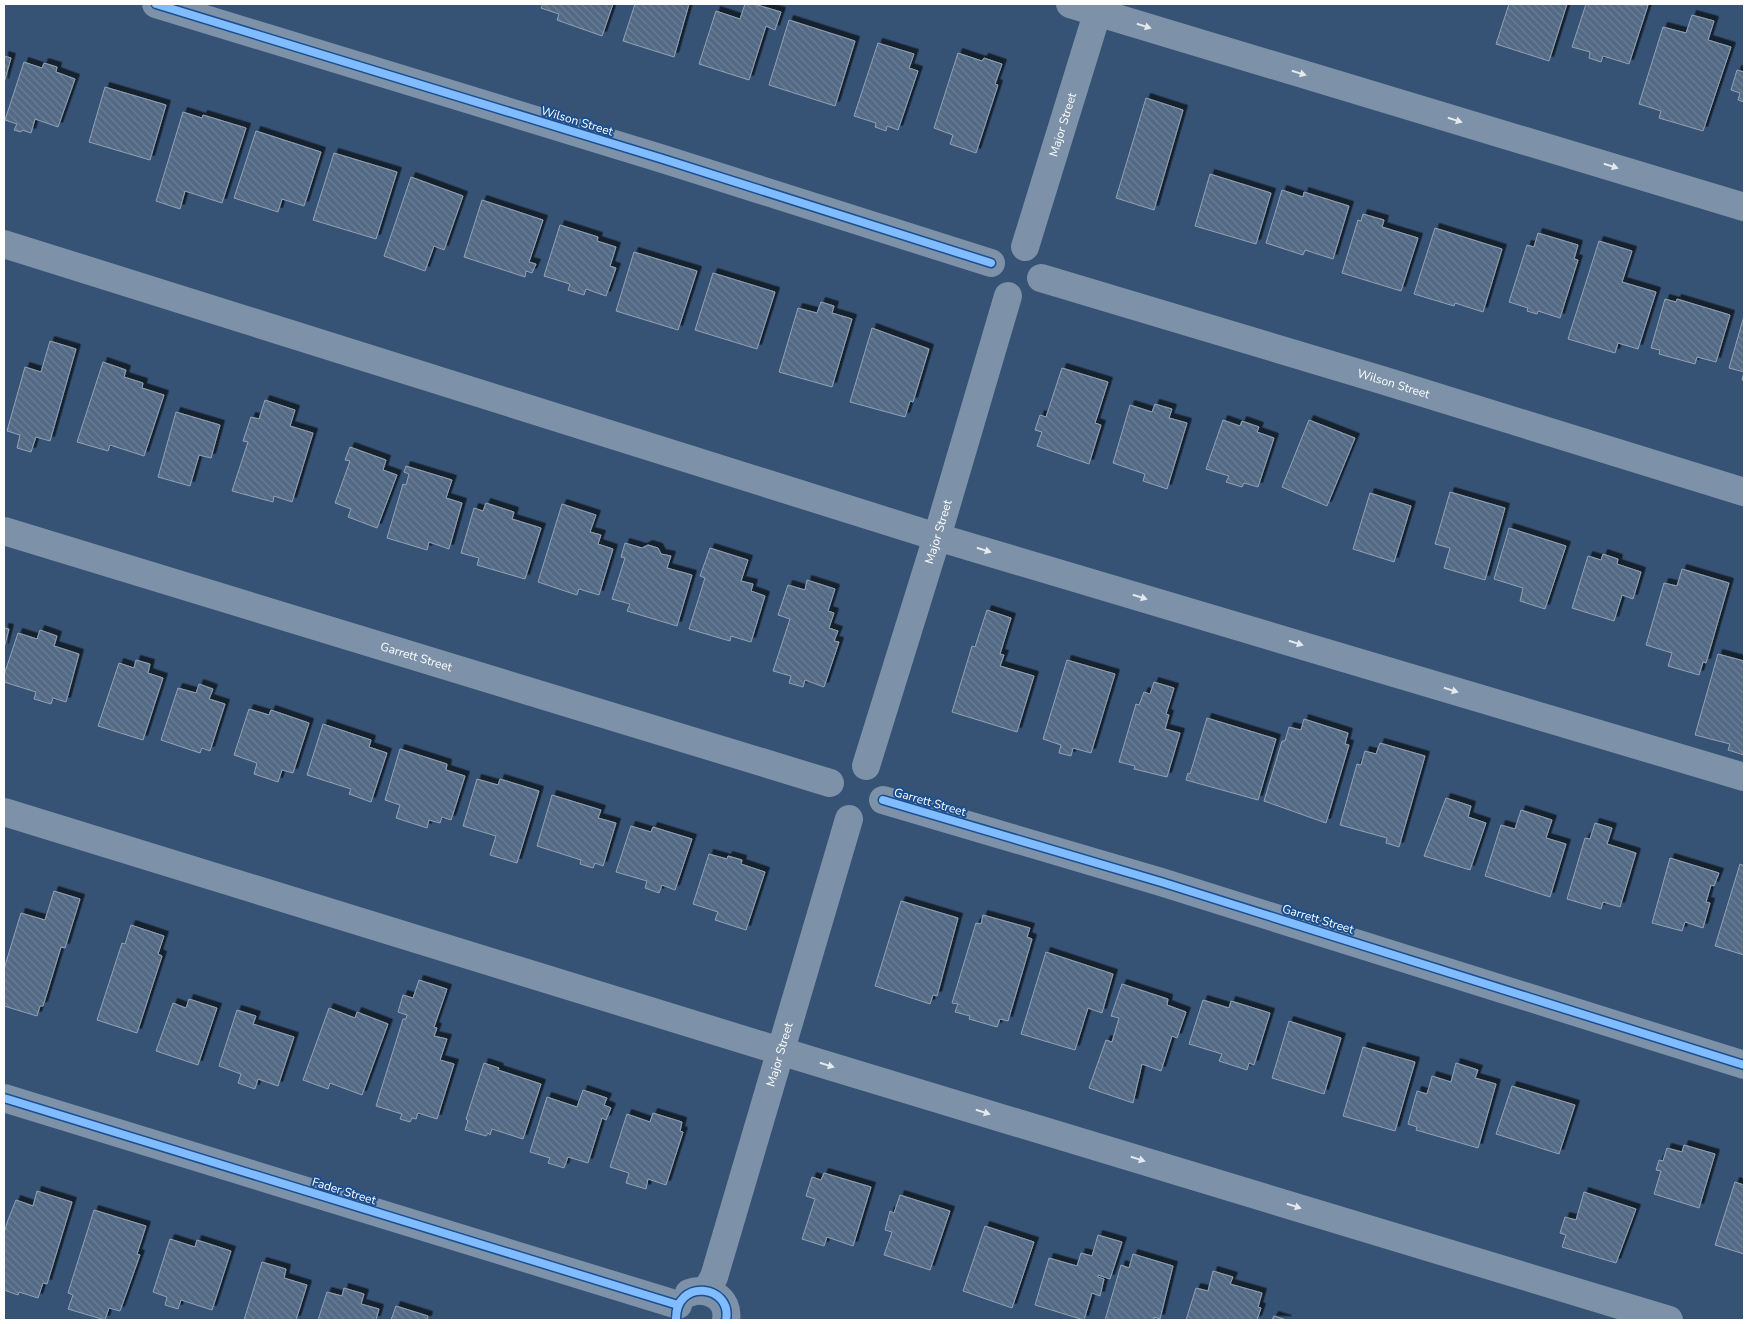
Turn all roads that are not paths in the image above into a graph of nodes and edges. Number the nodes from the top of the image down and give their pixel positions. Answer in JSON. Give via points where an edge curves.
{"nodes":[{"id":1,"x":156,"y":4,"type":"edge"},
{"id":2,"x":1070,"y":4,"type":"edge"},
{"id":3,"x":1098,"y":8,"type":"edge"},
{"id":4,"x":1744,"y":207,"type":"edge"},
{"id":5,"x":4,"y":244,"type":"edge"},
{"id":6,"x":1025,"y":247,"type":"junction"},
{"id":7,"x":991,"y":263,"type":"junction"},
{"id":8,"x":1041,"y":278,"type":"junction"},
{"id":9,"x":1008,"y":296,"type":"junction"},
{"id":10,"x":1744,"y":492,"type":"edge"},
{"id":11,"x":4,"y":531,"type":"edge"},
{"id":12,"x":937,"y":537,"type":"junction"},
{"id":13,"x":866,"y":766,"type":"junction"},
{"id":14,"x":1744,"y":777,"type":"edge"},
{"id":15,"x":830,"y":783,"type":"junction"},
{"id":16,"x":883,"y":800,"type":"junction"},
{"id":17,"x":4,"y":812,"type":"edge"},
{"id":18,"x":849,"y":819,"type":"junction"},
{"id":19,"x":780,"y":1051,"type":"junction"},
{"id":20,"x":1744,"y":1065,"type":"edge"},
{"id":21,"x":4,"y":1098,"type":"edge"},
{"id":22,"x":706,"y":1291,"type":"junction"},
{"id":23,"x":677,"y":1313,"type":"edge"},
{"id":24,"x":726,"y":1320,"type":"edge"},
{"id":25,"x":1669,"y":1320,"type":"edge"}],
"edges":[{"from":1,"to":7,"type":"street","name":"Wilson Street"},
{"from":2,"to":3,"type":"street"},
{"from":3,"to":4,"type":"street","one_way":true},
{"from":3,"to":6,"type":"street","name":"Major Street"},
{"from":5,"to":12,"type":"street"},
{"from":6,"to":7,"type":"street","via":[[1010,245],[1002,249]]},
{"from":6,"to":8,"type":"street","via":[[1040,260]]},
{"from":7,"to":9,"type":"street","via":[[991,280]]},
{"from":8,"to":9,"type":"street","via":[[1038,286],[1024,296]]},
{"from":8,"to":10,"type":"street","name":"Wilson Street","via":[[1385,380]]},
{"from":9,"to":12,"type":"street","name":"Major Street"},
{"from":11,"to":15,"type":"street","name":"Garrett Street"},
{"from":12,"to":13,"type":"street","name":"Major Street"},
{"from":12,"to":14,"type":"street","one_way":true},
{"from":13,"to":15,"type":"street","via":[[857,764],[840,769]]},
{"from":13,"to":16,"type":"street","via":[[879,776]]},
{"from":15,"to":18,"type":"street","via":[[830,801],[841,815]]},
{"from":16,"to":18,"type":"street","via":[[866,818]]},
{"from":16,"to":20,"type":"street","name":"Garrett Street","via":[[1171,885]]},
{"from":17,"to":19,"type":"street"},
{"from":18,"to":19,"type":"street","name":"Major Street"},
{"from":19,"to":22,"type":"street","name":"Major Street","via":[[714,1277]]},
{"from":19,"to":25,"type":"street","one_way":true},
{"from":21,"to":23,"type":"street","name":"Fader Street"},
{"from":22,"to":23,"type":"street","via":[[690,1293]]},
{"from":22,"to":24,"type":"street","via":[[721,1300]]}]}
